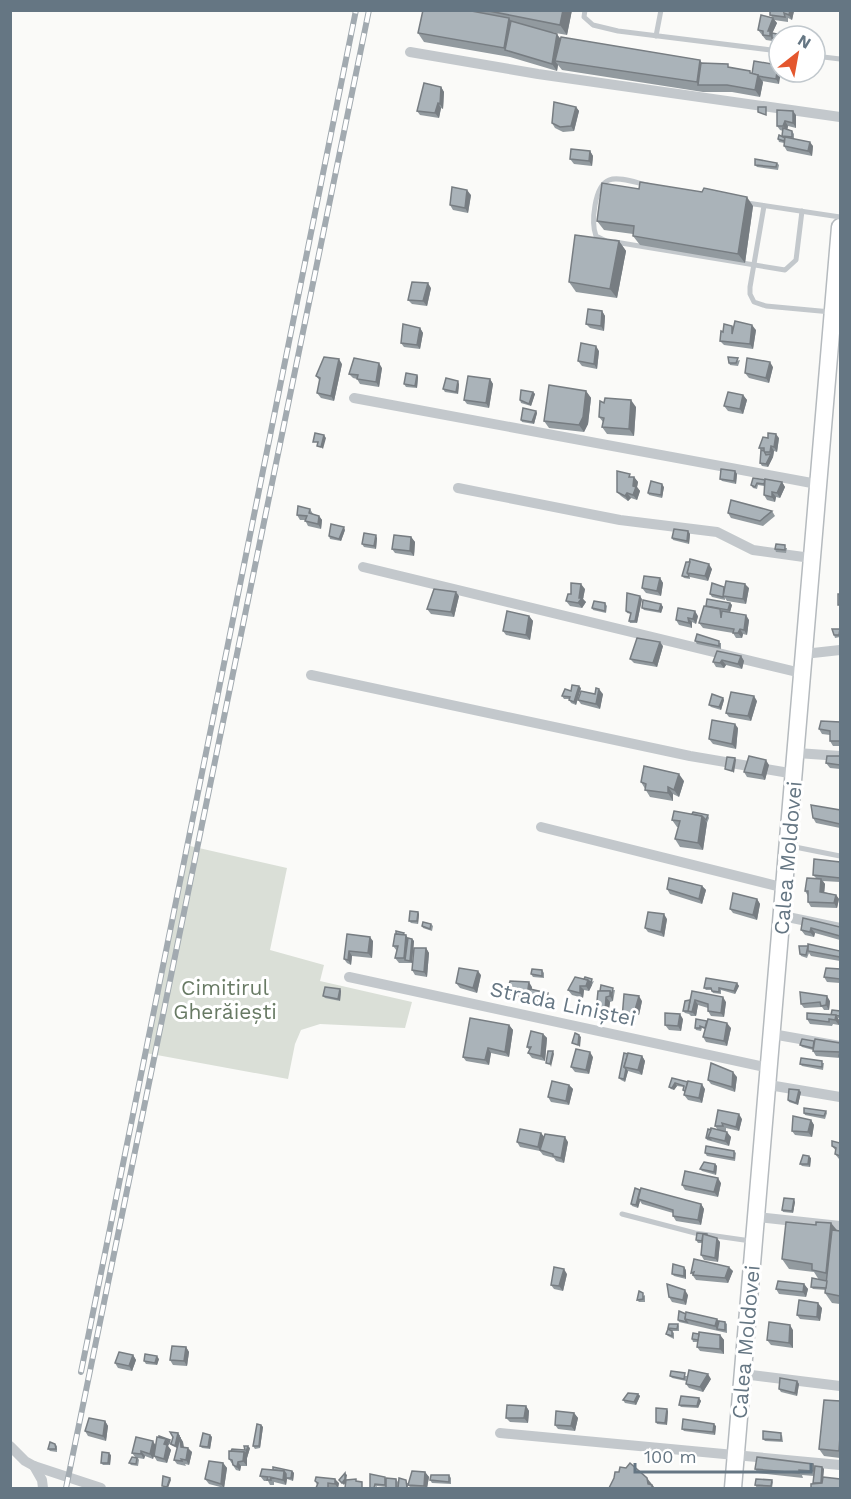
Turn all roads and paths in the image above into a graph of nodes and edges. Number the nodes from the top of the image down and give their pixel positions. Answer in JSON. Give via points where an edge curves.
{"nodes":[{"id":1,"x":585,"y":10,"type":"edge"},
{"id":2,"x":661,"y":10,"type":"edge"},
{"id":3,"x":656,"y":36,"type":"junction"},
{"id":4,"x":767,"y":50,"type":"edge"},
{"id":5,"x":410,"y":52,"type":"dead end"},
{"id":6,"x":840,"y":117,"type":"edge"},
{"id":7,"x":659,"y":187,"type":"edge"},
{"id":8,"x":740,"y":202,"type":"edge"},
{"id":9,"x":764,"y":206,"type":"junction"},
{"id":10,"x":802,"y":212,"type":"junction"},
{"id":11,"x":840,"y":217,"type":"edge"},
{"id":12,"x":840,"y":227,"type":"edge"},
{"id":13,"x":754,"y":267,"type":"junction"},
{"id":14,"x":833,"y":313,"type":"junction"},
{"id":15,"x":354,"y":398,"type":"dead end"},
{"id":16,"x":817,"y":484,"type":"junction"},
{"id":17,"x":458,"y":488,"type":"dead end"},
{"id":18,"x":811,"y":558,"type":"junction"},
{"id":19,"x":363,"y":567,"type":"dead end"},
{"id":20,"x":840,"y":650,"type":"edge"},
{"id":21,"x":804,"y":654,"type":"junction"},
{"id":22,"x":801,"y":673,"type":"junction"},
{"id":23,"x":311,"y":675,"type":"dead end"},
{"id":24,"x":796,"y":753,"type":"junction"},
{"id":25,"x":840,"y":756,"type":"edge"},
{"id":26,"x":795,"y":774,"type":"junction"},
{"id":27,"x":541,"y":827,"type":"dead end"},
{"id":28,"x":789,"y":846,"type":"junction"},
{"id":29,"x":840,"y":856,"type":"edge"},
{"id":30,"x":785,"y":888,"type":"junction"},
{"id":31,"x":783,"y":916,"type":"junction"},
{"id":32,"x":840,"y":928,"type":"edge"},
{"id":33,"x":349,"y":977,"type":"dead end"},
{"id":34,"x":772,"y":1034,"type":"junction"},
{"id":35,"x":840,"y":1046,"type":"edge"},
{"id":36,"x":769,"y":1077,"type":"junction"},
{"id":37,"x":840,"y":1097,"type":"edge"},
{"id":38,"x":622,"y":1214,"type":"dead end"},
{"id":39,"x":758,"y":1217,"type":"junction"},
{"id":40,"x":840,"y":1226,"type":"edge"},
{"id":41,"x":756,"y":1241,"type":"junction"},
{"id":42,"x":743,"y":1374,"type":"junction"},
{"id":43,"x":840,"y":1386,"type":"edge"},
{"id":44,"x":500,"y":1433,"type":"dead end"},
{"id":45,"x":10,"y":1446,"type":"edge"},
{"id":46,"x":736,"y":1455,"type":"junction"},
{"id":47,"x":840,"y":1465,"type":"edge"},
{"id":48,"x":34,"y":1466,"type":"junction"},
{"id":49,"x":78,"y":1484,"type":"edge"},
{"id":50,"x":44,"y":1488,"type":"edge"},
{"id":51,"x":100,"y":1488,"type":"edge"},
{"id":52,"x":733,"y":1488,"type":"edge"}],
"edges":[{"from":1,"to":3,"type":"lane","via":[[584,17],[593,25]]},
{"from":2,"to":3,"type":"lane"},
{"from":3,"to":4,"type":"lane"},
{"from":5,"to":6,"type":"street"},
{"from":7,"to":13,"type":"lane","via":[[608,180],[599,191],[593,228],[596,236]]},
{"from":8,"to":9,"type":"lane"},
{"from":9,"to":10,"type":"lane"},
{"from":9,"to":13,"type":"lane"},
{"from":10,"to":11,"type":"lane"},
{"from":10,"to":13,"type":"lane","via":[[792,267]]},
{"from":12,"to":14,"type":"main road","name":"Calea Moldovei"},
{"from":13,"to":14,"type":"lane","via":[[750,294],[754,302]]},
{"from":14,"to":16,"type":"main road","name":"Calea Moldovei"},
{"from":15,"to":16,"type":"street"},
{"from":16,"to":18,"type":"main road","name":"Calea Moldovei"},
{"from":17,"to":18,"type":"street","via":[[620,520],[717,532],[753,549]]},
{"from":18,"to":21,"type":"main road","name":"Calea Moldovei"},
{"from":19,"to":22,"type":"street"},
{"from":20,"to":21,"type":"street"},
{"from":21,"to":22,"type":"main road","name":"Calea Moldovei"},
{"from":22,"to":24,"type":"main road","name":"Calea Moldovei"},
{"from":23,"to":26,"type":"street","via":[[690,756]]},
{"from":24,"to":25,"type":"street"},
{"from":24,"to":26,"type":"main road","name":"Calea Moldovei"},
{"from":26,"to":28,"type":"main road","name":"Calea Moldovei"},
{"from":27,"to":30,"type":"street"},
{"from":28,"to":29,"type":"lane"},
{"from":28,"to":30,"type":"main road","name":"Calea Moldovei"},
{"from":30,"to":31,"type":"main road","name":"Calea Moldovei"},
{"from":31,"to":32,"type":"street"},
{"from":31,"to":34,"type":"main road","name":"Calea Moldovei"},
{"from":33,"to":36,"type":"street","name":"Strada Liniștei"},
{"from":34,"to":35,"type":"street"},
{"from":34,"to":36,"type":"main road","name":"Calea Moldovei"},
{"from":36,"to":37,"type":"street","name":"Strada Liniștei"},
{"from":36,"to":39,"type":"main road","name":"Calea Moldovei"},
{"from":38,"to":41,"type":"lane","via":[[695,1233]]},
{"from":39,"to":40,"type":"street"},
{"from":39,"to":41,"type":"main road","name":"Calea Moldovei"},
{"from":41,"to":42,"type":"main road","name":"Calea Moldovei"},
{"from":42,"to":43,"type":"street"},
{"from":42,"to":46,"type":"main road","name":"Calea Moldovei"},
{"from":44,"to":46,"type":"street"},
{"from":45,"to":48,"type":"street"},
{"from":46,"to":47,"type":"street"},
{"from":46,"to":52,"type":"main road","name":"Calea Moldovei"},
{"from":48,"to":49,"type":"street"},
{"from":48,"to":50,"type":"street"},
{"from":49,"to":51,"type":"street"}]}
